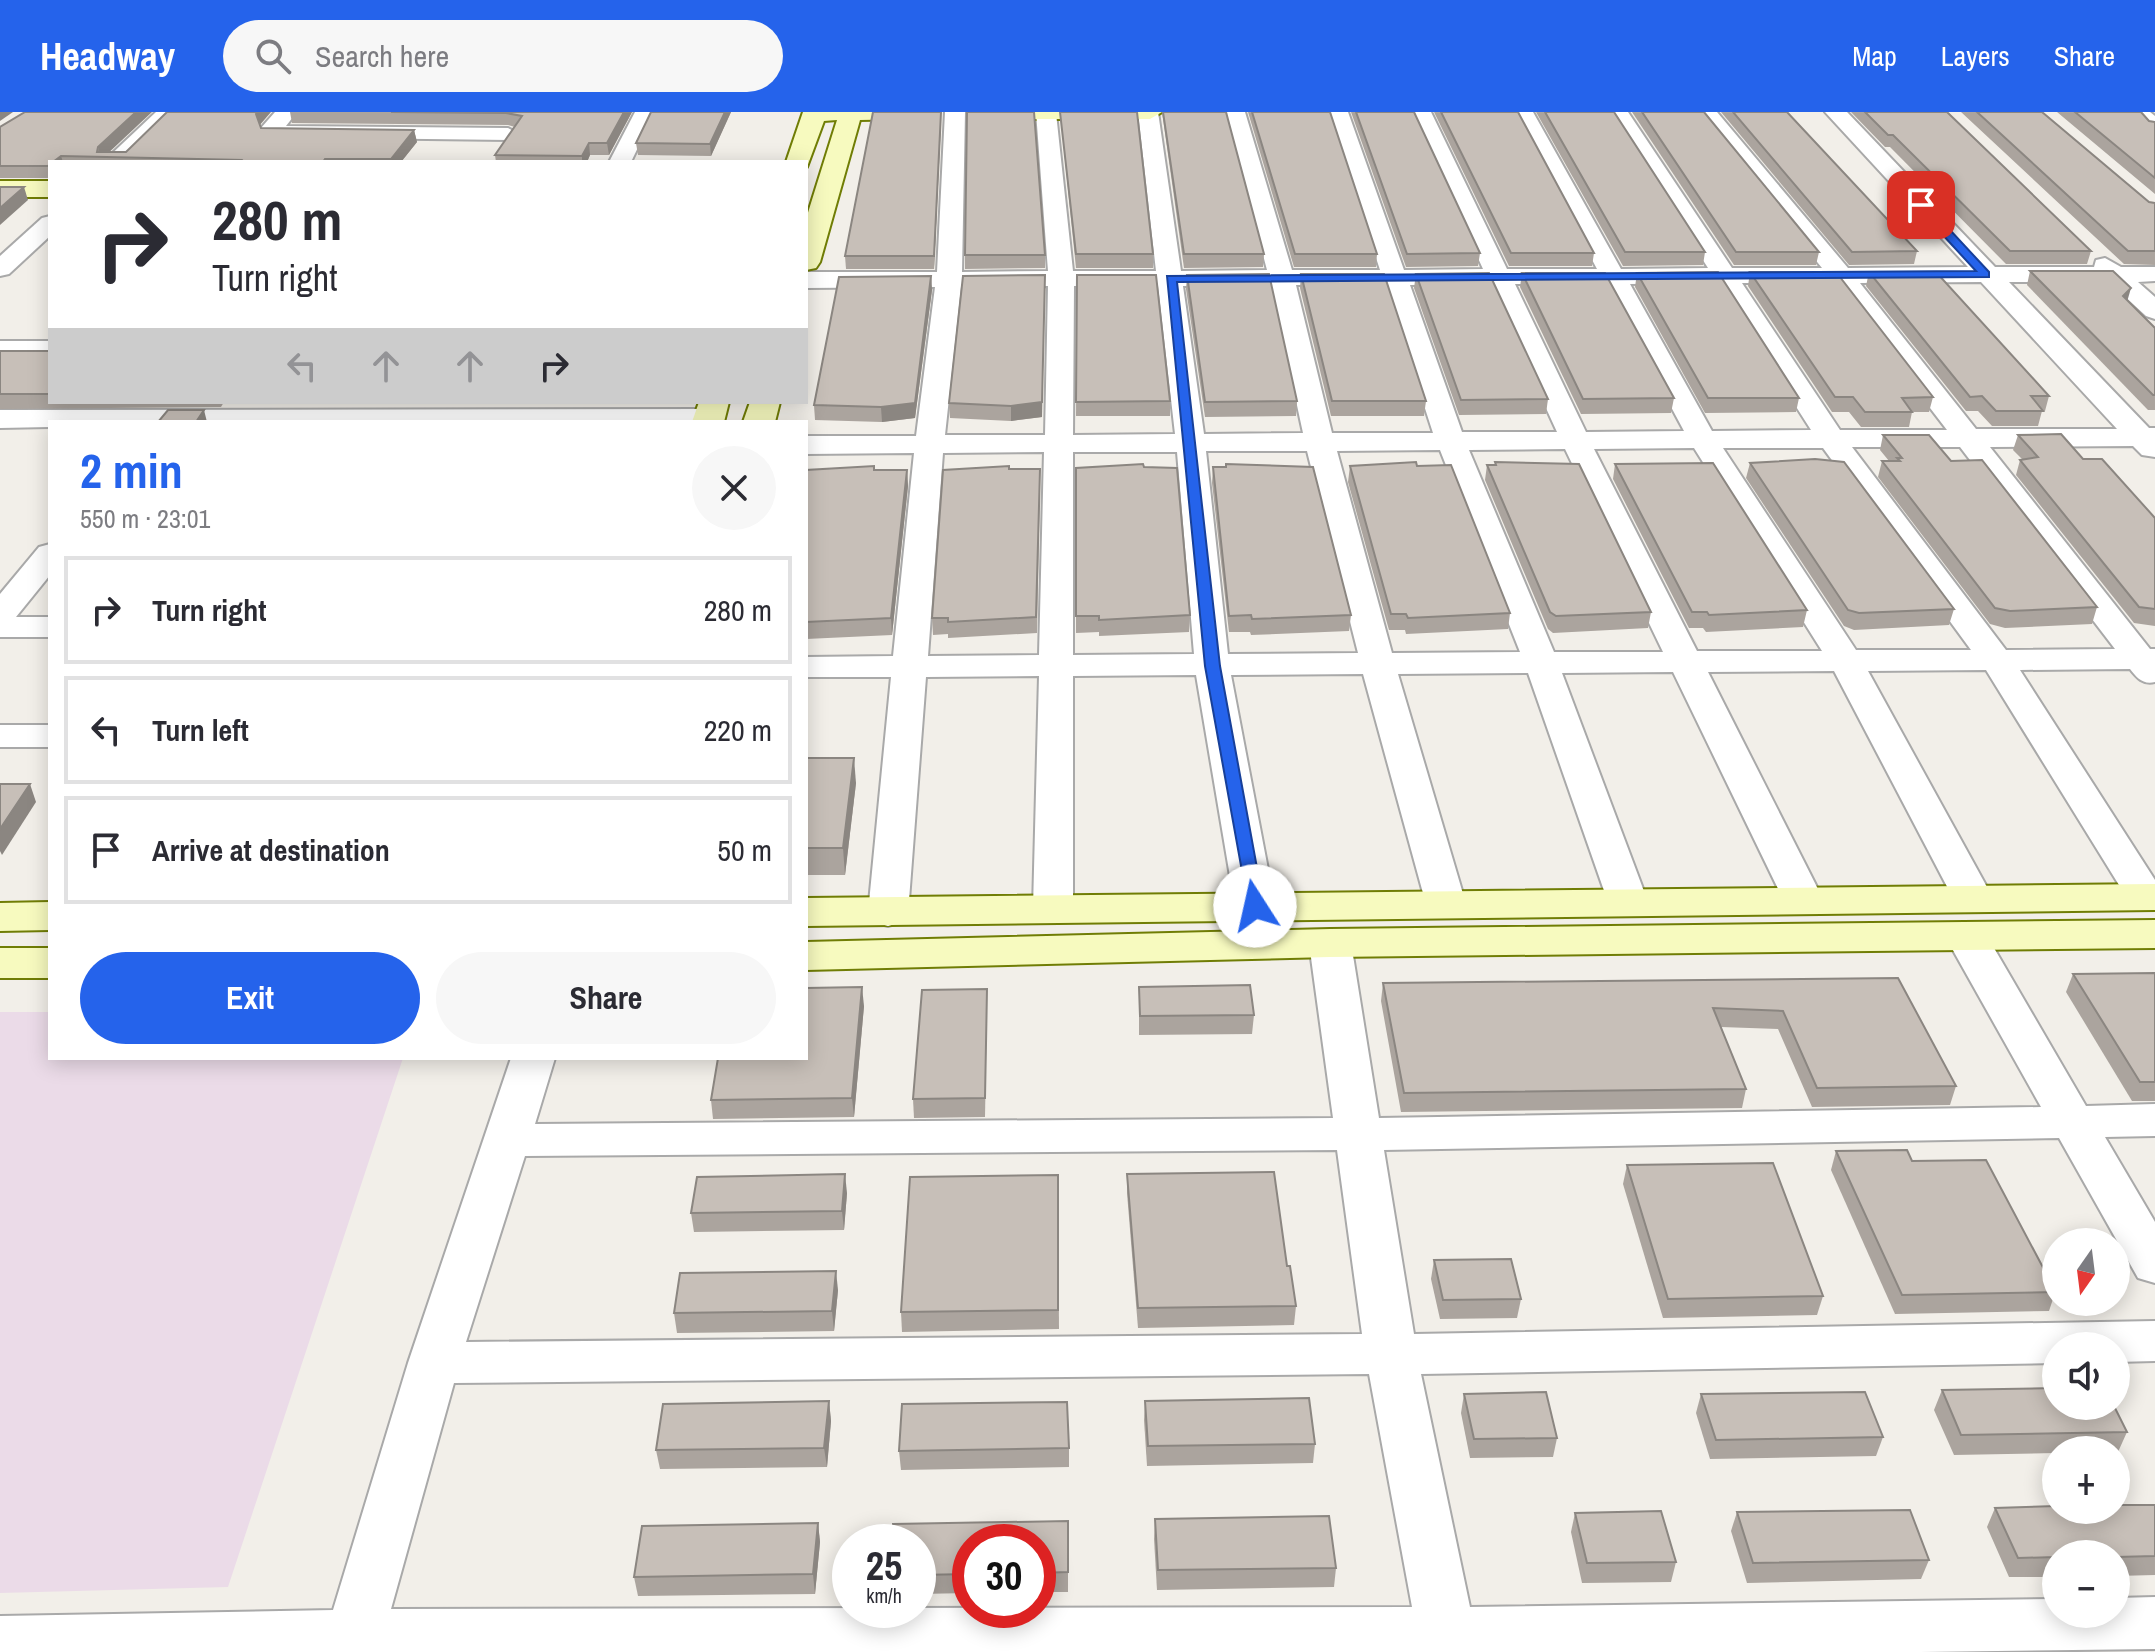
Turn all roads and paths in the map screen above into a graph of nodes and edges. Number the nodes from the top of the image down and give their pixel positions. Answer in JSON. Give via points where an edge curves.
{"nodes":[{"id":1,"x":168,"y":112,"type":"edge"},
{"id":2,"x":287,"y":112,"type":"edge"},
{"id":3,"x":402,"y":112,"type":"edge"},
{"id":4,"x":523,"y":112,"type":"edge"},
{"id":5,"x":645,"y":112,"type":"edge"},
{"id":6,"x":914,"y":112,"type":"edge"},
{"id":7,"x":955,"y":112,"type":"edge"},
{"id":8,"x":1024,"y":112,"type":"edge"},
{"id":9,"x":1109,"y":112,"type":"edge"},
{"id":10,"x":1149,"y":112,"type":"edge"},
{"id":11,"x":1235,"y":112,"type":"edge"},
{"id":12,"x":1338,"y":112,"type":"edge"},
{"id":13,"x":1421,"y":112,"type":"edge"},
{"id":14,"x":1523,"y":112,"type":"edge"},
{"id":15,"x":1618,"y":112,"type":"edge"},
{"id":16,"x":1706,"y":112,"type":"edge"},
{"id":17,"x":1835,"y":112,"type":"edge"},
{"id":18,"x":2137,"y":112,"type":"edge"},
{"id":19,"x":814,"y":113,"type":"edge"},
{"id":20,"x":850,"y":113,"type":"edge"},
{"id":21,"x":1046,"y":113,"type":"edge"},
{"id":22,"x":2155,"y":126,"type":"edge"},
{"id":23,"x":383,"y":135,"type":"junction"},
{"id":24,"x":116,"y":160,"type":"edge"},
{"id":25,"x":621,"y":160,"type":"edge"},
{"id":26,"x":799,"y":160,"type":"edge"},
{"id":27,"x":818,"y":184,"type":"edge"},
{"id":28,"x":0,"y":189,"type":"edge"},
{"id":29,"x":48,"y":189,"type":"edge"},
{"id":30,"x":48,"y":225,"type":"edge"},
{"id":31,"x":808,"y":249,"type":"edge"},
{"id":32,"x":2092,"y":253,"type":"edge"},
{"id":33,"x":0,"y":269,"type":"edge"},
{"id":34,"x":2115,"y":274,"type":"junction"},
{"id":35,"x":2155,"y":274,"type":"edge"},
{"id":36,"x":1841,"y":275,"type":"junction"},
{"id":37,"x":1985,"y":275,"type":"junction"},
{"id":38,"x":1611,"y":276,"type":"junction"},
{"id":39,"x":1725,"y":276,"type":"junction"},
{"id":40,"x":1498,"y":277,"type":"junction"},
{"id":41,"x":1171,"y":278,"type":"junction"},
{"id":42,"x":1396,"y":278,"type":"junction"},
{"id":43,"x":949,"y":279,"type":"junction"},
{"id":44,"x":1061,"y":279,"type":"junction"},
{"id":45,"x":1282,"y":279,"type":"junction"},
{"id":46,"x":808,"y":280,"type":"edge"},
{"id":47,"x":2155,"y":311,"type":"edge"},
{"id":48,"x":0,"y":349,"type":"edge"},
{"id":49,"x":48,"y":349,"type":"edge"},
{"id":50,"x":500,"y":414,"type":"edge"},
{"id":51,"x":710,"y":414,"type":"edge"},
{"id":52,"x":159,"y":420,"type":"edge"},
{"id":53,"x":331,"y":420,"type":"edge"},
{"id":54,"x":2,"y":421,"type":"edge"},
{"id":55,"x":48,"y":421,"type":"edge"},
{"id":56,"x":1966,"y":438,"type":"junction"},
{"id":57,"x":1831,"y":439,"type":"junction"},
{"id":58,"x":1575,"y":440,"type":"junction"},
{"id":59,"x":1703,"y":440,"type":"junction"},
{"id":60,"x":1451,"y":442,"type":"junction"},
{"id":61,"x":2151,"y":442,"type":"edge"},
{"id":62,"x":1058,"y":443,"type":"junction"},
{"id":63,"x":1191,"y":443,"type":"junction"},
{"id":64,"x":1320,"y":443,"type":"junction"},
{"id":65,"x":808,"y":445,"type":"edge"},
{"id":66,"x":929,"y":445,"type":"junction"},
{"id":67,"x":48,"y":556,"type":"edge"},
{"id":68,"x":0,"y":615,"type":"edge"},
{"id":69,"x":0,"y":627,"type":"edge"},
{"id":70,"x":48,"y":627,"type":"edge"},
{"id":71,"x":1997,"y":661,"type":"junction"},
{"id":72,"x":1685,"y":662,"type":"junction"},
{"id":73,"x":1846,"y":662,"type":"junction"},
{"id":74,"x":1542,"y":665,"type":"junction"},
{"id":75,"x":2150,"y":665,"type":"edge"},
{"id":76,"x":1212,"y":666,"type":"junction"},
{"id":77,"x":1378,"y":666,"type":"junction"},
{"id":78,"x":808,"y":667,"type":"edge"},
{"id":79,"x":1054,"y":667,"type":"junction"},
{"id":80,"x":910,"y":669,"type":"junction"},
{"id":81,"x":0,"y":736,"type":"edge"},
{"id":82,"x":48,"y":736,"type":"edge"},
{"id":83,"x":1803,"y":899,"type":"junction"},
{"id":84,"x":1628,"y":902,"type":"junction"},
{"id":85,"x":1446,"y":904,"type":"junction"},
{"id":86,"x":1255,"y":906,"type":"junction"},
{"id":87,"x":1053,"y":908,"type":"junction"},
{"id":88,"x":2152,"y":909,"type":"edge"},
{"id":89,"x":808,"y":912,"type":"edge"},
{"id":90,"x":888,"y":913,"type":"junction"},
{"id":91,"x":48,"y":916,"type":"edge"},
{"id":92,"x":0,"y":917,"type":"edge"},
{"id":93,"x":1970,"y":917,"type":"junction"},
{"id":94,"x":1330,"y":943,"type":"junction"},
{"id":95,"x":808,"y":956,"type":"edge"},
{"id":96,"x":0,"y":963,"type":"edge"},
{"id":97,"x":48,"y":963,"type":"edge"},
{"id":98,"x":532,"y":1060,"type":"edge"},
{"id":99,"x":2155,"y":1120,"type":"edge"},
{"id":100,"x":2072,"y":1121,"type":"junction"},
{"id":101,"x":1358,"y":1134,"type":"junction"},
{"id":102,"x":505,"y":1140,"type":"junction"},
{"id":103,"x":2155,"y":1265,"type":"edge"},
{"id":104,"x":2155,"y":1341,"type":"edge"},
{"id":105,"x":1391,"y":1354,"type":"junction"},
{"id":106,"x":434,"y":1363,"type":"junction"},
{"id":107,"x":2155,"y":1623,"type":"edge"},
{"id":108,"x":0,"y":1642,"type":"edge"},
{"id":109,"x":1448,"y":1642,"type":"edge"},
{"id":110,"x":352,"y":1644,"type":"edge"}],
"edges":[{"from":1,"to":24,"type":"street"},
{"from":2,"to":23,"type":"street","via":[[272,132]]},
{"from":3,"to":23,"type":"street"},
{"from":4,"to":23,"type":"street","via":[[502,144]]},
{"from":5,"to":25,"type":"street"},
{"from":6,"to":20,"type":"street"},
{"from":7,"to":43,"type":"street"},
{"from":8,"to":21,"type":"street"},
{"from":9,"to":10,"type":"street"},
{"from":9,"to":21,"type":"street"},
{"from":10,"to":41,"type":"street"},
{"from":11,"to":45,"type":"street"},
{"from":12,"to":42,"type":"street"},
{"from":13,"to":40,"type":"street"},
{"from":14,"to":38,"type":"street"},
{"from":15,"to":39,"type":"street"},
{"from":16,"to":36,"type":"street"},
{"from":17,"to":37,"type":"street"},
{"from":18,"to":22,"type":"street"},
{"from":19,"to":20,"type":"street"},
{"from":19,"to":26,"type":"street"},
{"from":20,"to":27,"type":"street"},
{"from":21,"to":44,"type":"street"},
{"from":27,"to":31,"type":"street"},
{"from":28,"to":29,"type":"street"},
{"from":30,"to":33,"type":"street"},
{"from":32,"to":34,"type":"street"},
{"from":34,"to":35,"type":"street"},
{"from":34,"to":37,"type":"street"},
{"from":34,"to":47,"type":"street"},
{"from":36,"to":37,"type":"street"},
{"from":36,"to":39,"type":"street"},
{"from":36,"to":56,"type":"street"},
{"from":37,"to":61,"type":"street"},
{"from":38,"to":39,"type":"street"},
{"from":38,"to":40,"type":"street"},
{"from":38,"to":59,"type":"street"},
{"from":39,"to":57,"type":"street"},
{"from":40,"to":42,"type":"street"},
{"from":40,"to":58,"type":"street"},
{"from":41,"to":44,"type":"street"},
{"from":41,"to":45,"type":"street"},
{"from":41,"to":63,"type":"street"},
{"from":42,"to":45,"type":"street"},
{"from":42,"to":60,"type":"street"},
{"from":43,"to":44,"type":"street"},
{"from":43,"to":46,"type":"street"},
{"from":43,"to":66,"type":"street"},
{"from":44,"to":62,"type":"street"},
{"from":45,"to":64,"type":"street"},
{"from":48,"to":49,"type":"street"},
{"from":50,"to":51,"type":"street"},
{"from":50,"to":53,"type":"street"},
{"from":52,"to":53,"type":"street"},
{"from":54,"to":55,"type":"street"},
{"from":56,"to":57,"type":"street"},
{"from":56,"to":61,"type":"street"},
{"from":56,"to":75,"type":"street"},
{"from":57,"to":59,"type":"street"},
{"from":57,"to":71,"type":"street"},
{"from":58,"to":59,"type":"street"},
{"from":58,"to":60,"type":"street"},
{"from":58,"to":72,"type":"street"},
{"from":59,"to":73,"type":"street"},
{"from":60,"to":64,"type":"street"},
{"from":60,"to":74,"type":"street"},
{"from":62,"to":63,"type":"street"},
{"from":62,"to":66,"type":"street"},
{"from":62,"to":79,"type":"street"},
{"from":63,"to":64,"type":"street"},
{"from":63,"to":76,"type":"street"},
{"from":64,"to":77,"type":"street"},
{"from":65,"to":66,"type":"street"},
{"from":66,"to":80,"type":"street"},
{"from":67,"to":68,"type":"street"},
{"from":69,"to":70,"type":"street"},
{"from":71,"to":73,"type":"street"},
{"from":71,"to":75,"type":"street"},
{"from":71,"to":88,"type":"street"},
{"from":72,"to":73,"type":"street"},
{"from":72,"to":74,"type":"street"},
{"from":72,"to":83,"type":"street"},
{"from":73,"to":93,"type":"street"},
{"from":74,"to":77,"type":"street"},
{"from":74,"to":84,"type":"street"},
{"from":76,"to":77,"type":"street"},
{"from":76,"to":79,"type":"street"},
{"from":76,"to":86,"type":"street"},
{"from":77,"to":85,"type":"street"},
{"from":78,"to":80,"type":"street"},
{"from":79,"to":80,"type":"street"},
{"from":79,"to":87,"type":"street"},
{"from":80,"to":90,"type":"street"},
{"from":81,"to":82,"type":"street"},
{"from":83,"to":84,"type":"street"},
{"from":83,"to":93,"type":"street"},
{"from":84,"to":85,"type":"street"},
{"from":85,"to":86,"type":"street"},
{"from":86,"to":87,"type":"street"},
{"from":87,"to":90,"type":"street"},
{"from":88,"to":93,"type":"street"},
{"from":89,"to":90,"type":"street"},
{"from":91,"to":92,"type":"street"},
{"from":93,"to":94,"type":"street"},
{"from":93,"to":100,"type":"street"},
{"from":94,"to":95,"type":"street"},
{"from":94,"to":101,"type":"street"},
{"from":96,"to":97,"type":"street"},
{"from":98,"to":102,"type":"street"},
{"from":99,"to":100,"type":"street"},
{"from":100,"to":101,"type":"street"},
{"from":100,"to":103,"type":"street"},
{"from":101,"to":102,"type":"street"},
{"from":101,"to":105,"type":"street"},
{"from":102,"to":106,"type":"street"},
{"from":104,"to":105,"type":"street"},
{"from":105,"to":106,"type":"street"},
{"from":105,"to":109,"type":"street"},
{"from":106,"to":110,"type":"street"},
{"from":107,"to":109,"type":"street"},
{"from":108,"to":110,"type":"street"},
{"from":109,"to":110,"type":"street"}]}
